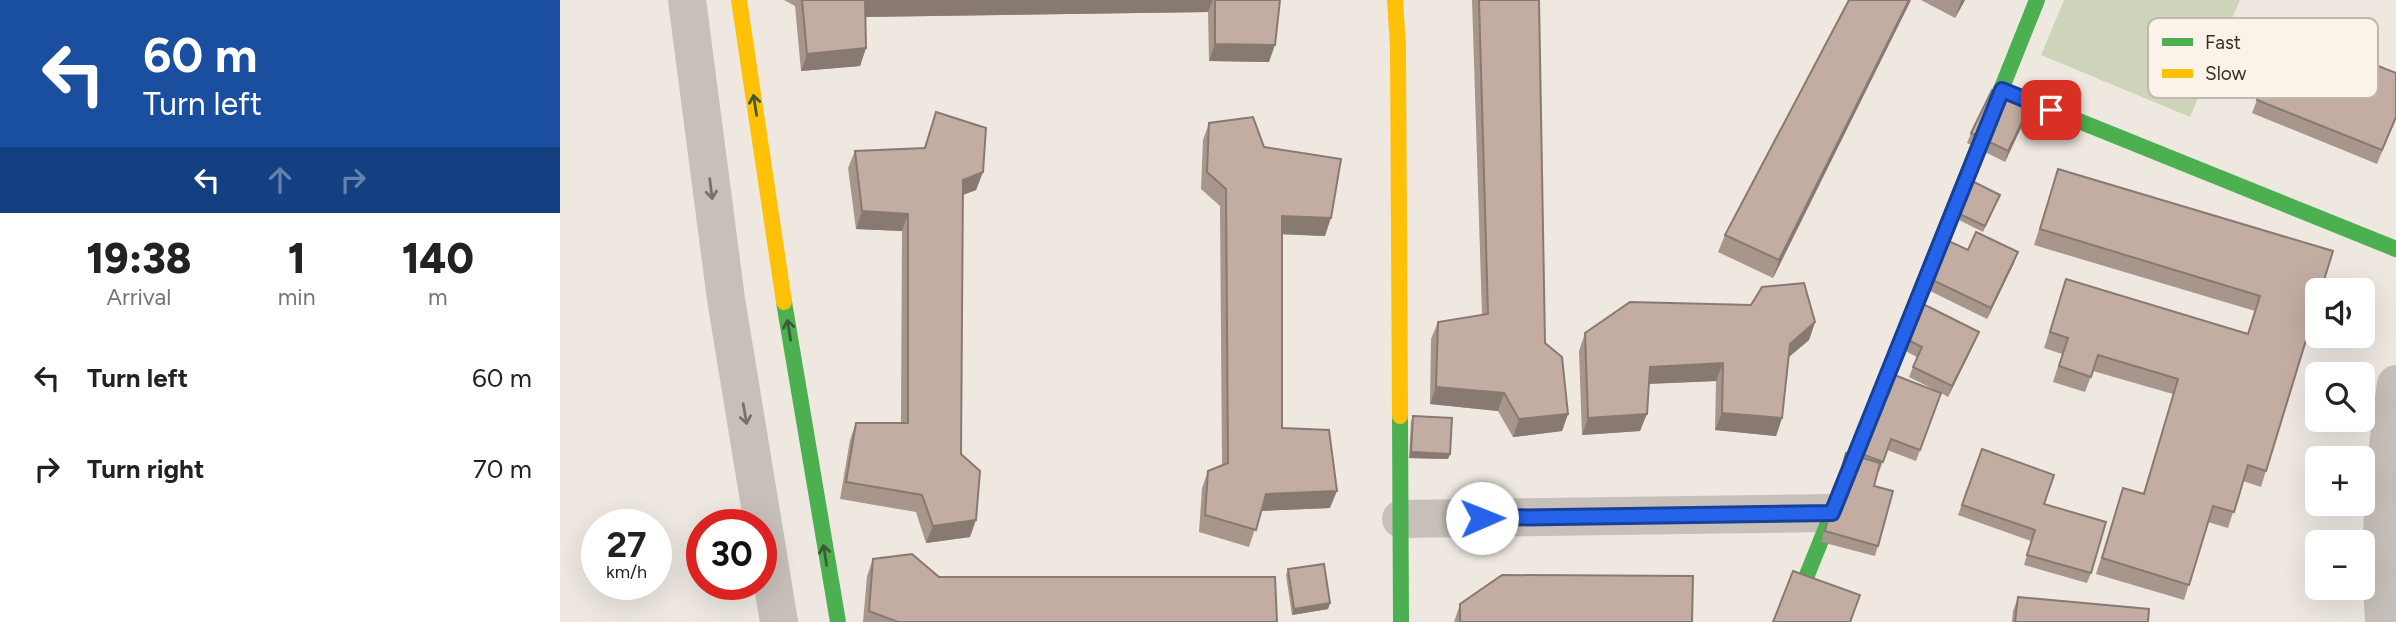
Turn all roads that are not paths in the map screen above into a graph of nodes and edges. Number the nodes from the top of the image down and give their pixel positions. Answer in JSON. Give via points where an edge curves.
{"nodes":[{"id":1,"x":687,"y":0,"type":"edge"},
{"id":2,"x":740,"y":0,"type":"edge"},
{"id":3,"x":1395,"y":0,"type":"edge"},
{"id":4,"x":2038,"y":0,"type":"edge"},
{"id":5,"x":2002,"y":90,"type":"junction"},
{"id":6,"x":2396,"y":249,"type":"edge"},
{"id":7,"x":2396,"y":384,"type":"edge"},
{"id":8,"x":1863,"y":436,"type":"edge"},
{"id":9,"x":1847,"y":474,"type":"edge"},
{"id":10,"x":1832,"y":513,"type":"junction"},
{"id":11,"x":1401,"y":519,"type":"junction"},
{"id":12,"x":779,"y":622,"type":"edge"},
{"id":13,"x":838,"y":622,"type":"edge"},
{"id":14,"x":1401,"y":622,"type":"edge"},
{"id":15,"x":1788,"y":622,"type":"edge"},
{"id":16,"x":2384,"y":622,"type":"edge"}],
"edges":[{"from":1,"to":12,"type":"street","one_way":true,"via":[[726,299]]},
{"from":13,"to":2,"type":"street","one_way":true,"via":[[780,277]]},
{"from":3,"to":11,"type":"street"},
{"from":4,"to":5,"type":"street"},
{"from":5,"to":6,"type":"street"},
{"from":5,"to":8,"type":"street"},
{"from":7,"to":16,"type":"street","via":[[2385,455],[2380,572]]},
{"from":9,"to":10,"type":"street"},
{"from":10,"to":11,"type":"street"},
{"from":10,"to":15,"type":"street"},
{"from":11,"to":14,"type":"street"}]}
